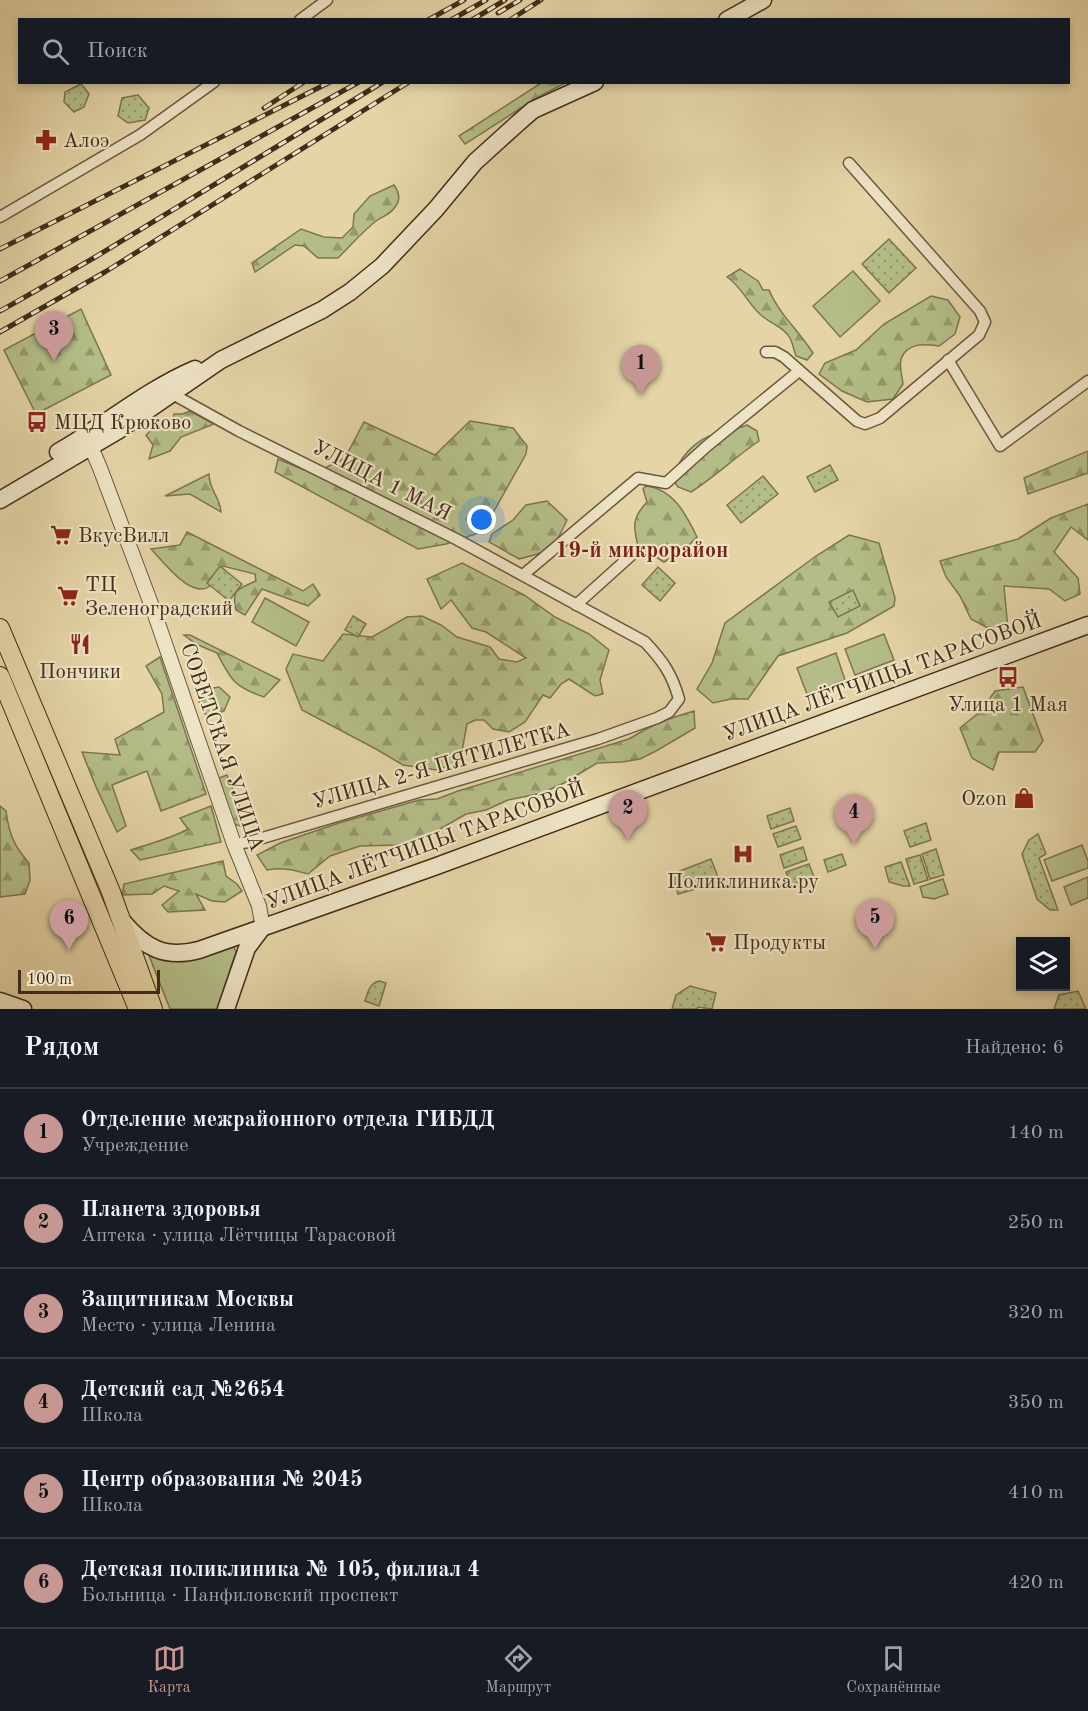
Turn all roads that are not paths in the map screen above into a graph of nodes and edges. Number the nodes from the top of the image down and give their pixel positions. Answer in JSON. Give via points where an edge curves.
{"nodes":[{"id":1,"x":327,"y":0,"type":"edge"},
{"id":2,"x":763,"y":0,"type":"edge"},
{"id":3,"x":303,"y":18,"type":"edge"},
{"id":4,"x":731,"y":18,"type":"edge"},
{"id":5,"x":211,"y":84,"type":"edge"},
{"id":6,"x":591,"y":84,"type":"edge"},
{"id":7,"x":849,"y":163,"type":"dead end"},
{"id":8,"x":0,"y":217,"type":"edge"},
{"id":9,"x":766,"y":352,"type":"dead end"},
{"id":10,"x":948,"y":360,"type":"junction"},
{"id":11,"x":799,"y":371,"type":"junction"},
{"id":12,"x":1088,"y":381,"type":"edge"},
{"id":13,"x":166,"y":390,"type":"junction"},
{"id":14,"x":84,"y":444,"type":"junction"},
{"id":15,"x":0,"y":486,"type":"edge"},
{"id":16,"x":0,"y":500,"type":"edge"},
{"id":17,"x":636,"y":551,"type":"dead end"},
{"id":18,"x":523,"y":575,"type":"junction"},
{"id":19,"x":576,"y":605,"type":"junction"},
{"id":20,"x":1088,"y":625,"type":"edge"},
{"id":21,"x":0,"y":628,"type":"edge"},
{"id":22,"x":0,"y":676,"type":"edge"},
{"id":23,"x":657,"y":718,"type":"joint"},
{"id":24,"x":234,"y":844,"type":"junction"},
{"id":25,"x":122,"y":921,"type":"junction"},
{"id":26,"x":263,"y":928,"type":"junction"},
{"id":27,"x":0,"y":1001,"type":"edge"},
{"id":28,"x":135,"y":1006,"type":"edge"},
{"id":29,"x":23,"y":1009,"type":"edge"},
{"id":30,"x":153,"y":1009,"type":"edge"},
{"id":31,"x":226,"y":1009,"type":"edge"}],
"edges":[{"from":1,"to":3,"type":"street"},
{"from":2,"to":4,"type":"main road"},
{"from":5,"to":8,"type":"street","via":[[140,135]]},
{"from":6,"to":13,"type":"main road","via":[[533,110],[475,162],[382,266],[350,292],[221,360],[178,376]]},
{"from":7,"to":10,"type":"street","via":[[980,311],[985,322],[979,335]]},
{"from":9,"to":11,"type":"street","via":[[775,352]]},
{"from":10,"to":11,"type":"street","via":[[880,418],[865,424]]},
{"from":10,"to":12,"type":"street","via":[[1000,446]]},
{"from":11,"to":18,"type":"street","via":[[666,483],[638,478]]},
{"from":13,"to":14,"type":"main road"},
{"from":13,"to":18,"type":"street","name":"УЛИЦА 1 МАЯ"},
{"from":14,"to":15,"type":"main road"},
{"from":14,"to":16,"type":"main road"},
{"from":14,"to":24,"type":"street","name":"СОВЕТСКАЯ УЛИЦА","via":[[153,609]]},
{"from":17,"to":19,"type":"street"},
{"from":18,"to":19,"type":"street","name":"УЛИЦА 1 МАЯ"},
{"from":19,"to":23,"type":"street","name":"УЛИЦА 1 МАЯ","via":[[645,642],[660,657],[673,677],[679,699],[669,712]]},
{"from":20,"to":26,"type":"main road","name":"УЛИЦА ЛЁТЧИЦЫ ТАРАСОВОЙ"},
{"from":21,"to":25,"type":"main road"},
{"from":22,"to":28,"type":"main road"},
{"from":23,"to":24,"type":"street","name":"УЛИЦА 2-Я ПЯТИЛЕТКА","via":[[521,763]]},
{"from":24,"to":26,"type":"street","name":"СОВЕТСКАЯ УЛИЦА","via":[[259,906]]},
{"from":25,"to":26,"type":"main road","name":"УЛИЦА ЛЁТЧИЦЫ ТАРАСОВОЙ","via":[[144,943],[175,954]]},
{"from":25,"to":30,"type":"main road"},
{"from":26,"to":31,"type":"main road","via":[[248,948]]},
{"from":27,"to":29,"type":"main road"}]}
